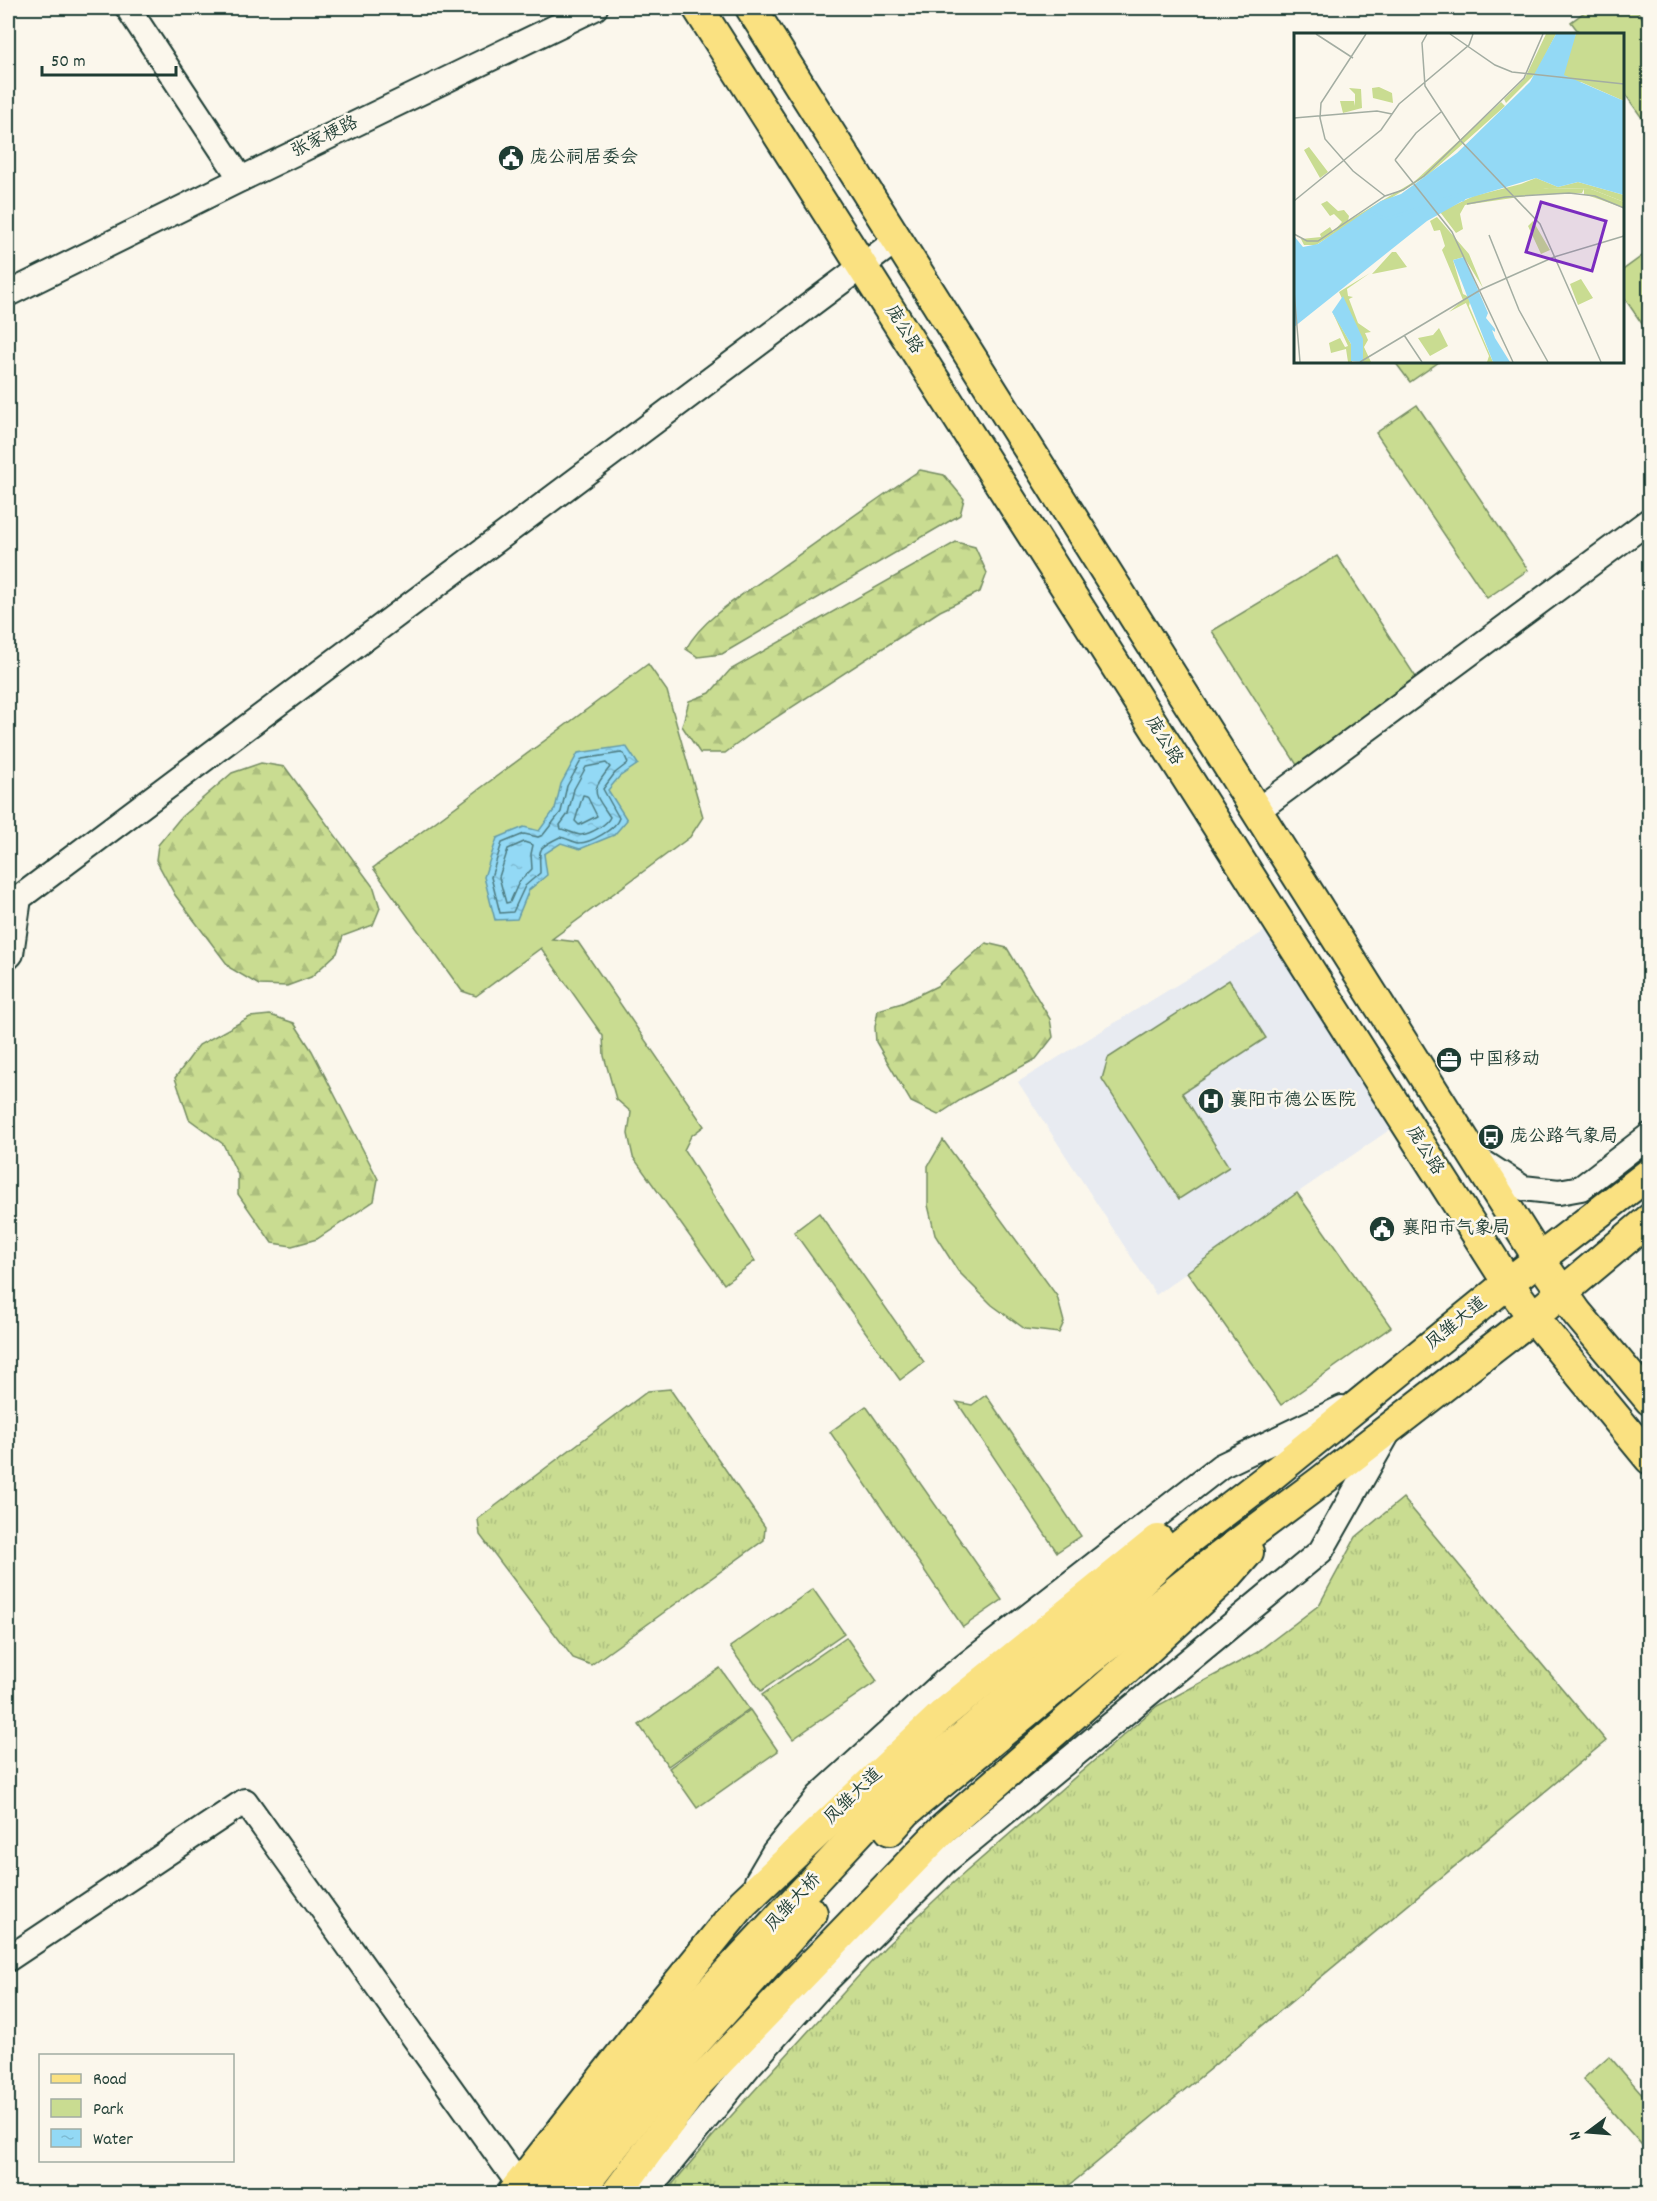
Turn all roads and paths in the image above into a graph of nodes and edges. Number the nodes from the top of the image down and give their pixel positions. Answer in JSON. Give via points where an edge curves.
{"nodes":[{"id":1,"x":128,"y":8,"type":"edge"},
{"id":2,"x":595,"y":8,"type":"edge"},
{"id":3,"x":698,"y":8,"type":"edge"},
{"id":4,"x":751,"y":8,"type":"edge"},
{"id":5,"x":240,"y":179,"type":"junction"},
{"id":6,"x":898,"y":239,"type":"junction"},
{"id":7,"x":862,"y":266,"type":"junction"},
{"id":8,"x":8,"y":294,"type":"edge"},
{"id":9,"x":1650,"y":520,"type":"edge"},
{"id":10,"x":1258,"y":810,"type":"junction"},
{"id":11,"x":8,"y":957,"type":"edge"},
{"id":12,"x":1650,"y":1135,"type":"edge"},
{"id":13,"x":1478,"y":1159,"type":"junction"},
{"id":14,"x":1650,"y":1173,"type":"edge"},
{"id":15,"x":1650,"y":1220,"type":"edge"},
{"id":16,"x":1539,"y":1259,"type":"junction"},
{"id":17,"x":1508,"y":1283,"type":"junction"},
{"id":18,"x":1562,"y":1293,"type":"junction"},
{"id":19,"x":1533,"y":1317,"type":"junction"},
{"id":20,"x":1371,"y":1394,"type":"junction"},
{"id":21,"x":1650,"y":1400,"type":"edge"},
{"id":22,"x":1392,"y":1426,"type":"junction"},
{"id":23,"x":1650,"y":1459,"type":"edge"},
{"id":24,"x":1267,"y":1479,"type":"junction"},
{"id":25,"x":1290,"y":1504,"type":"junction"},
{"id":26,"x":1080,"y":1653,"type":"junction"},
{"id":27,"x":743,"y":1904,"type":"junction"},
{"id":28,"x":8,"y":1959,"type":"edge"},
{"id":29,"x":629,"y":2188,"type":"edge"},
{"id":30,"x":519,"y":2190,"type":"edge"},
{"id":31,"x":549,"y":2193,"type":"edge"},
{"id":32,"x":578,"y":2193,"type":"edge"}],
"edges":[{"from":1,"to":5,"type":"street"},
{"from":2,"to":5,"type":"street","name":"张家梗路"},
{"from":3,"to":7,"type":"main road","name":"庞公路"},
{"from":4,"to":6,"type":"main road"},
{"from":5,"to":8,"type":"street","name":"张家梗路"},
{"from":6,"to":7,"type":"street"},
{"from":6,"to":10,"type":"main road"},
{"from":7,"to":11,"type":"street","via":[[19,898]]},
{"from":7,"to":17,"type":"main road","name":"庞公路"},
{"from":9,"to":10,"type":"street"},
{"from":10,"to":13,"type":"main road"},
{"from":12,"to":13,"type":"street","via":[[1581,1188],[1559,1192],[1523,1188]]},
{"from":13,"to":16,"type":"main road"},
{"from":14,"to":16,"type":"main road","name":"凤雏大道"},
{"from":15,"to":18,"type":"main road"},
{"from":16,"to":17,"type":"main road","name":"凤雏大道"},
{"from":16,"to":18,"type":"main road"},
{"from":17,"to":19,"type":"main road","name":"庞公路"},
{"from":17,"to":20,"type":"main road","name":"凤雏大道"},
{"from":18,"to":19,"type":"main road"},
{"from":18,"to":21,"type":"main road"},
{"from":19,"to":22,"type":"main road"},
{"from":19,"to":23,"type":"main road","name":"庞公路"},
{"from":20,"to":24,"type":"main road","name":"凤雏大道"},
{"from":20,"to":27,"type":"street","via":[[1221,1466],[944,1682],[819,1796],[774,1852]]},
{"from":22,"to":25,"type":"main road"},
{"from":22,"to":29,"type":"street","via":[[1321,1551],[945,1862]]},
{"from":24,"to":26,"type":"main road","name":"凤雏大道","via":[[1173,1551]]},
{"from":24,"to":27,"type":"main road","name":"凤雏大道","via":[[1190,1514],[1083,1600],[942,1715]]},
{"from":25,"to":26,"type":"main road"},
{"from":25,"to":29,"type":"main road","via":[[1228,1575],[944,1828],[699,2082]]},
{"from":26,"to":31,"type":"main road","name":"凤雏大桥","via":[[892,1797],[669,2035]]},
{"from":26,"to":32,"type":"main road","name":"凤雏大桥","via":[[906,1812],[685,2054]]},
{"from":27,"to":30,"type":"main road","name":"凤雏大道"},
{"from":28,"to":30,"type":"street","via":[[245,1802]]}]}
